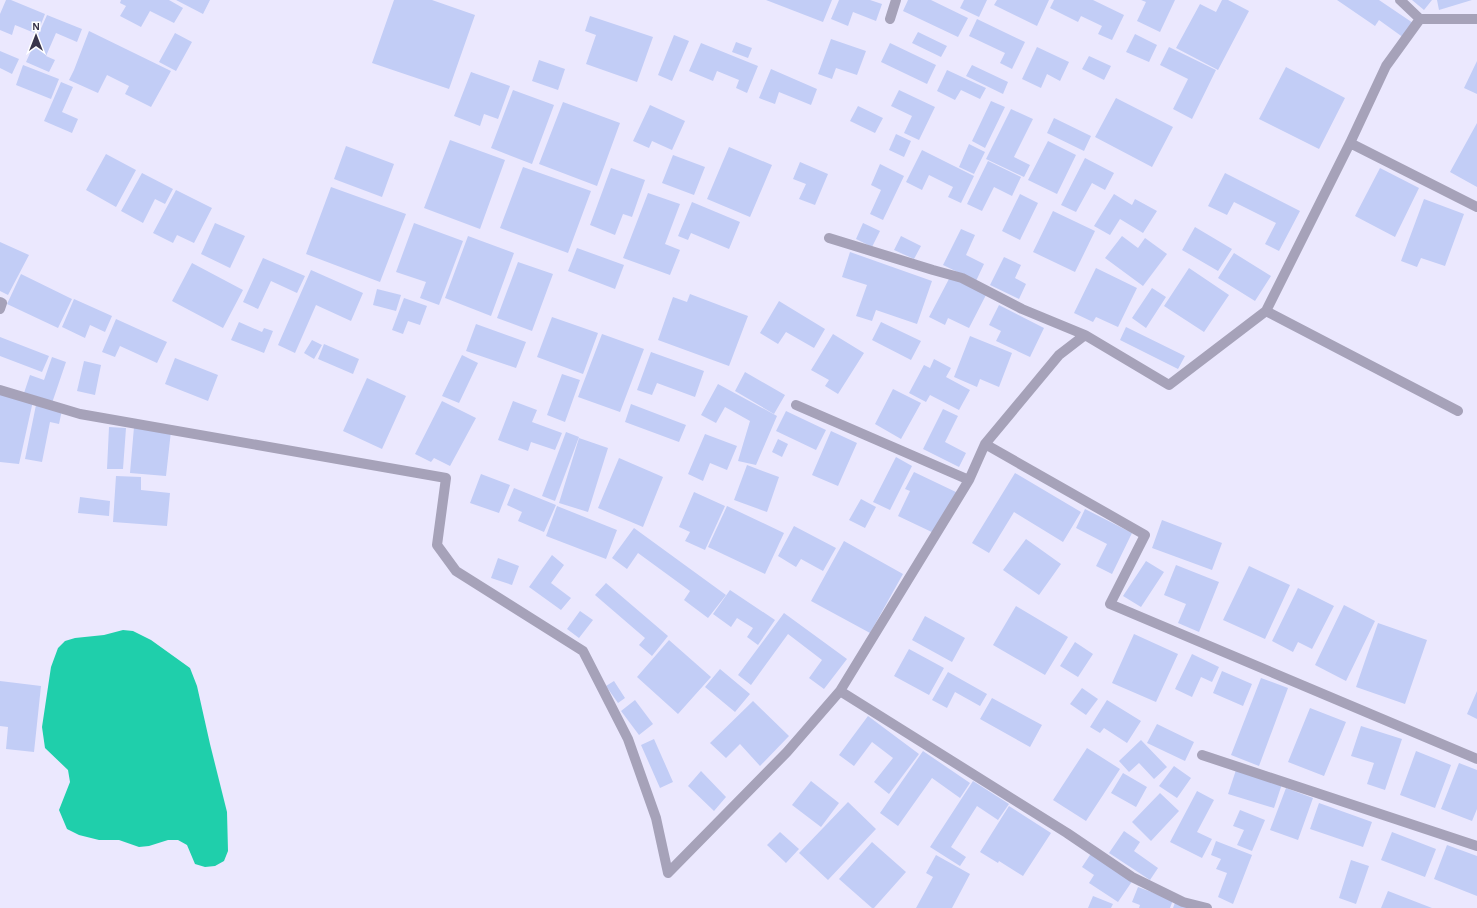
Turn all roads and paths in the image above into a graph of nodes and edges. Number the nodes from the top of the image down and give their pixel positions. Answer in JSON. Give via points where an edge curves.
{"nodes":[{"id":1,"x":896,"y":0,"type":"edge"},
{"id":2,"x":1400,"y":0,"type":"edge"},
{"id":3,"x":1420,"y":19,"type":"junction"},
{"id":4,"x":1477,"y":19,"type":"edge"},
{"id":5,"x":890,"y":20,"type":"dead end"},
{"id":6,"x":1350,"y":143,"type":"junction"},
{"id":7,"x":1477,"y":207,"type":"edge"},
{"id":8,"x":829,"y":238,"type":"dead end"},
{"id":9,"x":0,"y":302,"type":"edge"},
{"id":10,"x":0,"y":309,"type":"edge"},
{"id":11,"x":1266,"y":311,"type":"junction"},
{"id":12,"x":1085,"y":335,"type":"junction"},
{"id":13,"x":0,"y":390,"type":"edge"},
{"id":14,"x":796,"y":405,"type":"dead end"},
{"id":15,"x":1458,"y":410,"type":"dead end"},
{"id":16,"x":985,"y":444,"type":"junction"},
{"id":17,"x":969,"y":480,"type":"junction"},
{"id":18,"x":840,"y":691,"type":"junction"},
{"id":19,"x":1202,"y":755,"type":"dead end"},
{"id":20,"x":1477,"y":759,"type":"edge"},
{"id":21,"x":1477,"y":846,"type":"edge"},
{"id":22,"x":1207,"y":908,"type":"edge"}],
"edges":[{"from":1,"to":5,"type":"street"},
{"from":2,"to":3,"type":"street"},
{"from":3,"to":4,"type":"street"},
{"from":3,"to":6,"type":"street","via":[[1386,66]]},
{"from":6,"to":7,"type":"street"},
{"from":6,"to":11,"type":"street"},
{"from":8,"to":12,"type":"street","via":[[962,278]]},
{"from":9,"to":10,"type":"street"},
{"from":11,"to":12,"type":"street","via":[[1169,385]]},
{"from":11,"to":15,"type":"street"},
{"from":12,"to":16,"type":"street","via":[[1059,355]]},
{"from":13,"to":18,"type":"street","via":[[80,414],[446,478],[437,545],[456,571],[583,651],[628,739],[656,818],[668,873],[787,752]]},
{"from":14,"to":17,"type":"street"},
{"from":16,"to":17,"type":"street"},
{"from":16,"to":20,"type":"street","via":[[1144,535],[1110,604]]},
{"from":17,"to":18,"type":"street"},
{"from":18,"to":22,"type":"street","via":[[1067,833],[1132,877],[1183,902]]},
{"from":19,"to":21,"type":"street"}]}
